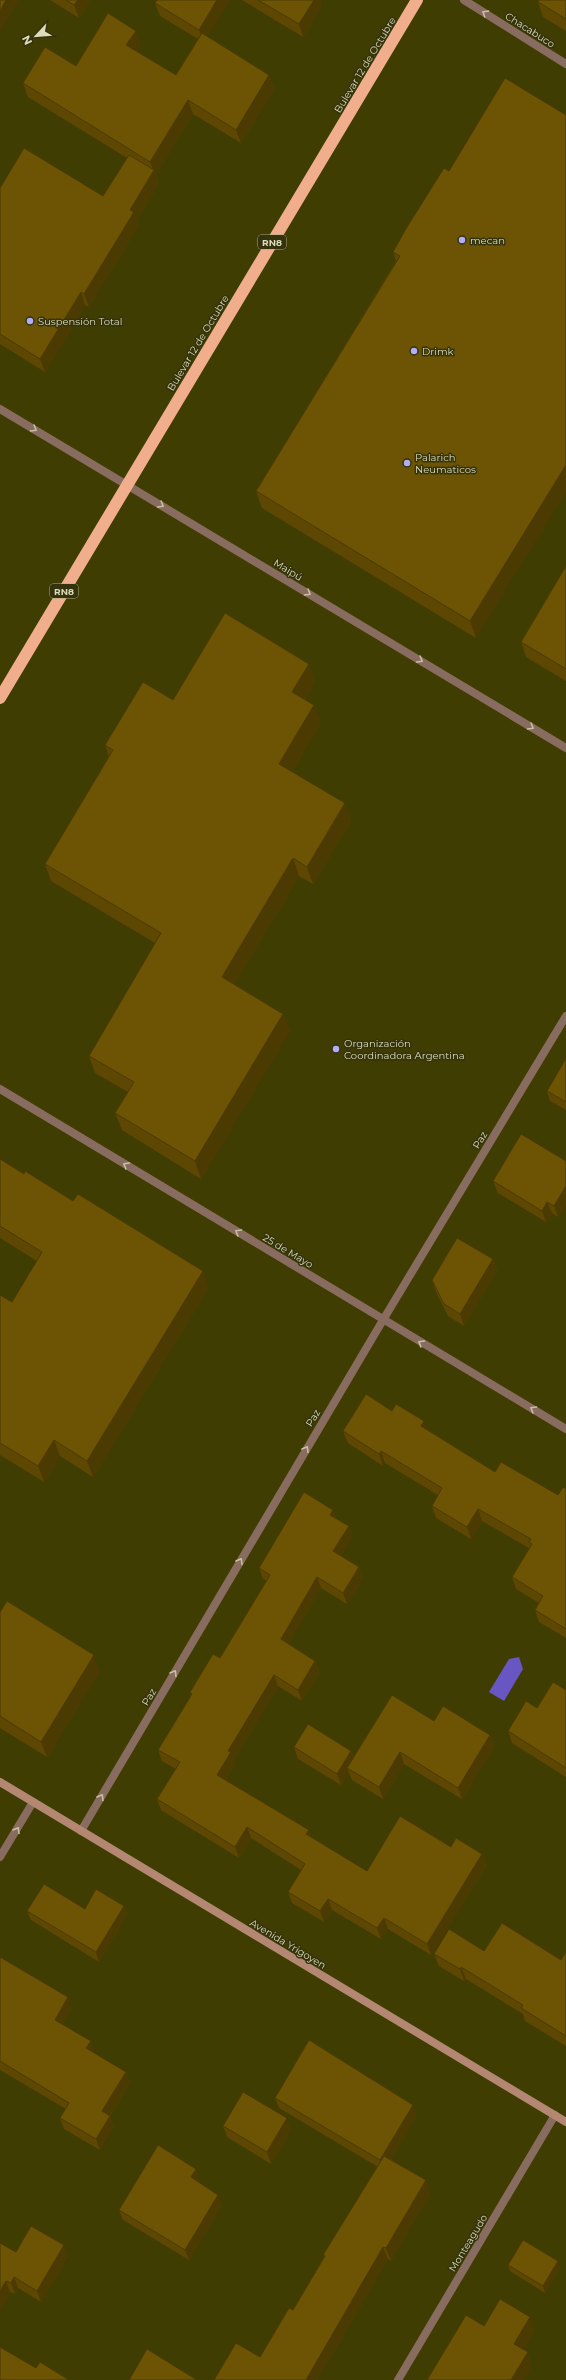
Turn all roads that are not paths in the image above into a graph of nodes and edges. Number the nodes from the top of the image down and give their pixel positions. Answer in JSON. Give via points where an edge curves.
{"nodes":[{"id":1,"x":417,"y":0,"type":"edge"},
{"id":2,"x":464,"y":0,"type":"edge"},
{"id":3,"x":566,"y":64,"type":"edge"},
{"id":4,"x":0,"y":409,"type":"edge"},
{"id":5,"x":127,"y":485,"type":"junction"},
{"id":6,"x":0,"y":698,"type":"edge"},
{"id":7,"x":566,"y":748,"type":"edge"},
{"id":8,"x":566,"y":1016,"type":"edge"},
{"id":9,"x":0,"y":1089,"type":"edge"},
{"id":10,"x":383,"y":1320,"type":"junction"},
{"id":11,"x":566,"y":1429,"type":"edge"},
{"id":12,"x":0,"y":1782,"type":"edge"},
{"id":13,"x":33,"y":1802,"type":"junction"},
{"id":14,"x":81,"y":1831,"type":"junction"},
{"id":15,"x":0,"y":1857,"type":"edge"},
{"id":16,"x":555,"y":2115,"type":"junction"},
{"id":17,"x":566,"y":2122,"type":"edge"},
{"id":18,"x":398,"y":2380,"type":"edge"}],
"edges":[{"from":1,"to":5,"type":"highway","name":"Bulevar 12 de Octubre","number":"RN8"},
{"from":3,"to":2,"type":"street","name":"Chacabuco","one_way":true},
{"from":4,"to":5,"type":"street","name":"Maipú","one_way":true},
{"from":5,"to":6,"type":"highway","name":"Bulevar 12 de Octubre","number":"RN8"},
{"from":5,"to":7,"type":"street","name":"Maipú","one_way":true},
{"from":8,"to":10,"type":"street","name":"Paz"},
{"from":10,"to":9,"type":"street","name":"25 de Mayo","one_way":true},
{"from":11,"to":10,"type":"street","name":"25 de Mayo","one_way":true},
{"from":14,"to":10,"type":"street","name":"Paz","one_way":true},
{"from":12,"to":13,"type":"main road","name":"Avenida Yrigoyen"},
{"from":13,"to":14,"type":"main road","name":"Avenida Yrigoyen"},
{"from":15,"to":13,"type":"street","one_way":true},
{"from":14,"to":16,"type":"main road","name":"Avenida Yrigoyen"},
{"from":16,"to":17,"type":"main road","name":"Avenida Yrigoyen"},
{"from":16,"to":18,"type":"street","name":"Monteagudo"}]}
